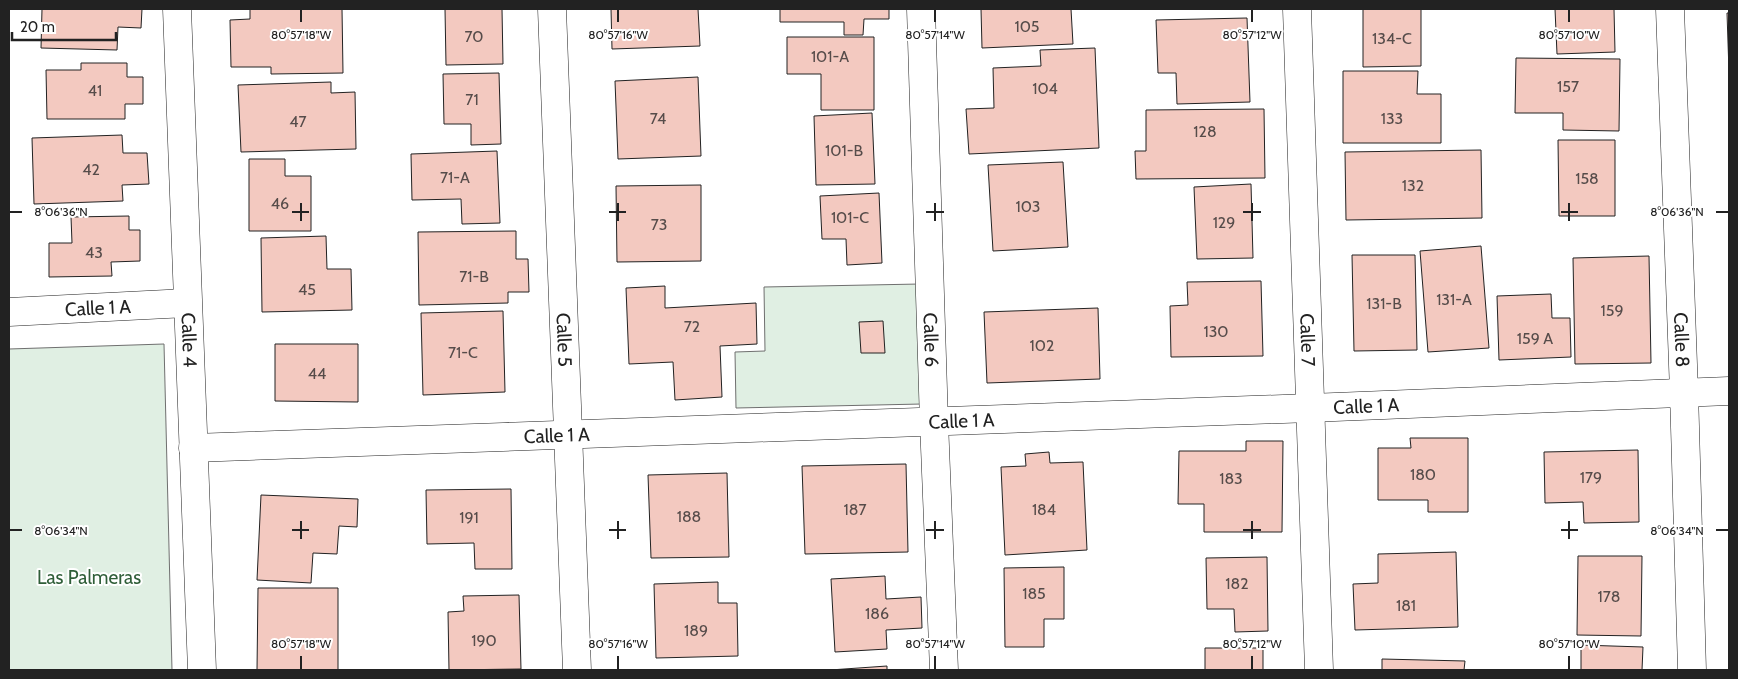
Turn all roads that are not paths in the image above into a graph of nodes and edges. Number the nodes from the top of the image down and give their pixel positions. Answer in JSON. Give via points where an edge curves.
{"nodes":[{"id":1,"x":177,"y":9,"type":"edge"},
{"id":2,"x":552,"y":9,"type":"edge"},
{"id":3,"x":921,"y":9,"type":"edge"},
{"id":4,"x":1297,"y":9,"type":"edge"},
{"id":5,"x":1670,"y":9,"type":"edge"},
{"id":6,"x":188,"y":304,"type":"junction"},
{"id":7,"x":9,"y":312,"type":"edge"},
{"id":8,"x":1729,"y":391,"type":"edge"},
{"id":9,"x":1684,"y":392,"type":"junction"},
{"id":10,"x":1310,"y":408,"type":"junction"},
{"id":11,"x":934,"y":422,"type":"junction"},
{"id":12,"x":567,"y":434,"type":"junction"},
{"id":13,"x":193,"y":448,"type":"junction"},
{"id":14,"x":202,"y":670,"type":"edge"},
{"id":15,"x":577,"y":670,"type":"edge"},
{"id":16,"x":944,"y":670,"type":"edge"},
{"id":17,"x":1319,"y":670,"type":"edge"},
{"id":18,"x":1692,"y":670,"type":"edge"}],
"edges":[{"from":1,"to":6,"type":"street","name":"Calle 4"},
{"from":2,"to":12,"type":"street","name":"Calle 5"},
{"from":3,"to":11,"type":"street","name":"Calle 6"},
{"from":4,"to":10,"type":"street","name":"Calle 7"},
{"from":5,"to":9,"type":"street","name":"Calle 8"},
{"from":6,"to":7,"type":"street","name":"Calle 1 A"},
{"from":6,"to":13,"type":"street","name":"Calle 4"},
{"from":8,"to":9,"type":"street","name":"Calle 1 A"},
{"from":9,"to":10,"type":"street","name":"Calle 1 A"},
{"from":9,"to":18,"type":"street","name":"Calle 8"},
{"from":10,"to":11,"type":"street","name":"Calle 1 A"},
{"from":10,"to":17,"type":"street","name":"Calle 7"},
{"from":11,"to":12,"type":"street","name":"Calle 1 A"},
{"from":11,"to":16,"type":"street","name":"Calle 6"},
{"from":12,"to":13,"type":"street","name":"Calle 1 A"},
{"from":12,"to":15,"type":"street","name":"Calle 5"},
{"from":13,"to":14,"type":"street","name":"Calle 4"}]}
